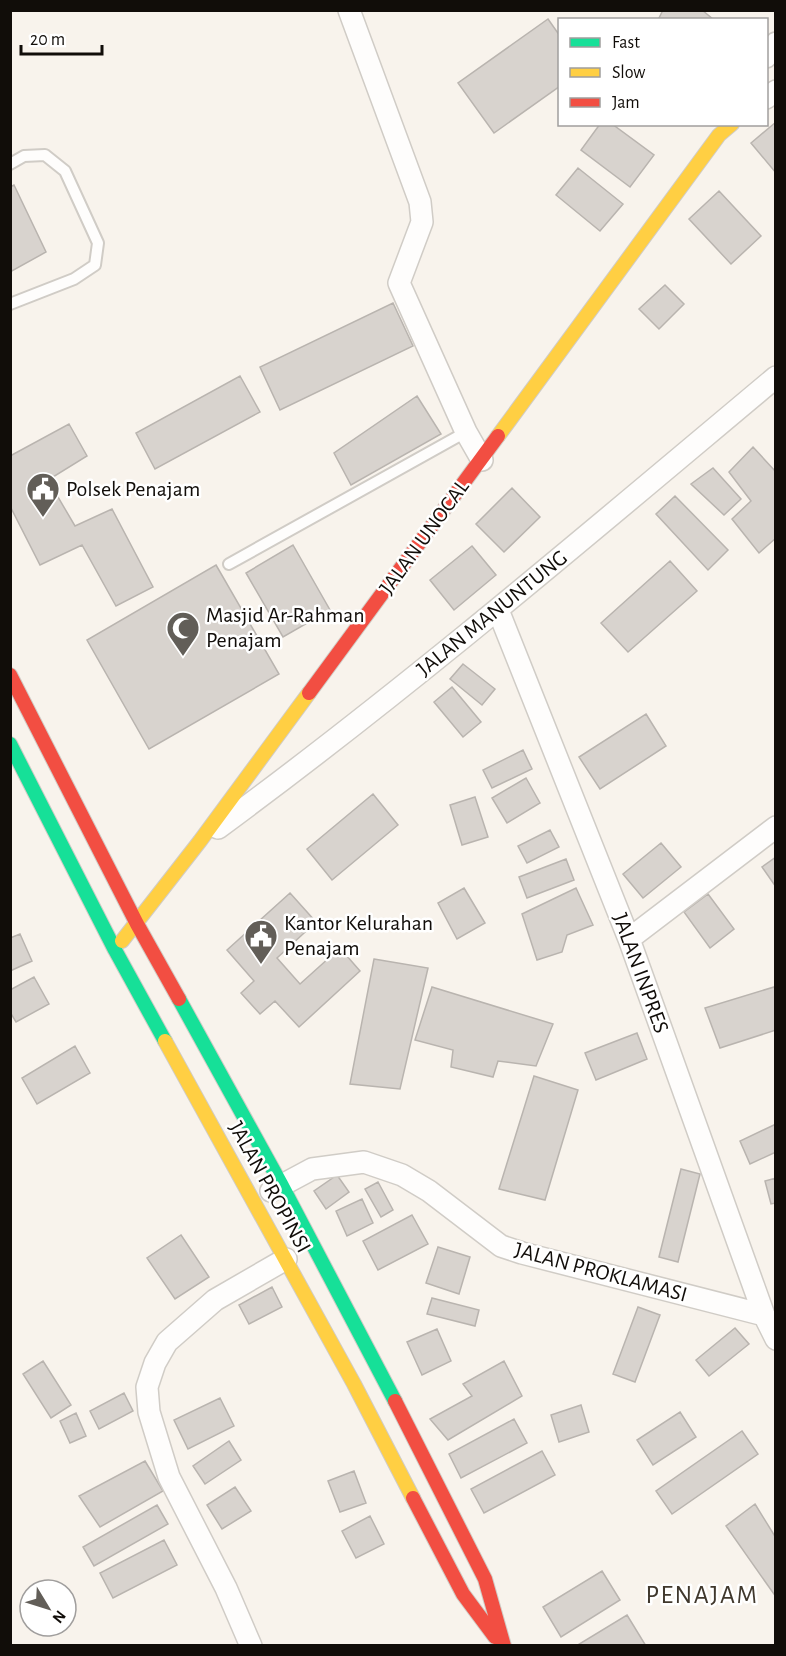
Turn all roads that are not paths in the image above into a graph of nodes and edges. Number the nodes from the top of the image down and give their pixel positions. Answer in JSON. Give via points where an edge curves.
{"nodes":[{"id":1,"x":349,"y":10,"type":"edge"},
{"id":2,"x":722,"y":130,"type":"edge"},
{"id":3,"x":10,"y":164,"type":"edge"},
{"id":4,"x":10,"y":304,"type":"edge"},
{"id":5,"x":776,"y":376,"type":"edge"},
{"id":6,"x":466,"y":432,"type":"junction"},
{"id":7,"x":482,"y":460,"type":"junction"},
{"id":8,"x":229,"y":564,"type":"dead end"},
{"id":9,"x":498,"y":610,"type":"junction"},
{"id":10,"x":10,"y":675,"type":"edge"},
{"id":11,"x":10,"y":744,"type":"edge"},
{"id":12,"x":776,"y":827,"type":"edge"},
{"id":13,"x":200,"y":841,"type":"junction"},
{"id":14,"x":137,"y":924,"type":"junction"},
{"id":15,"x":629,"y":939,"type":"junction"},
{"id":16,"x":115,"y":950,"type":"junction"},
{"id":17,"x":281,"y":1184,"type":"junction"},
{"id":18,"x":254,"y":1203,"type":"junction"},
{"id":19,"x":286,"y":1259,"type":"junction"},
{"id":20,"x":764,"y":1315,"type":"junction"},
{"id":21,"x":776,"y":1339,"type":"edge"},
{"id":22,"x":251,"y":1646,"type":"edge"},
{"id":23,"x":502,"y":1646,"type":"edge"}],
"edges":[{"from":1,"to":6,"type":"street","via":[[420,202],[422,222],[399,283]]},
{"from":2,"to":7,"type":"main road","name":"JALAN UNOCAL"},
{"from":3,"to":4,"type":"lane","via":[[24,156],[45,154],[66,171],[98,243],[94,265],[74,279]]},
{"from":5,"to":9,"type":"street","name":"JALAN MANUNTUNG"},
{"from":6,"to":7,"type":"street"},
{"from":6,"to":8,"type":"lane"},
{"from":7,"to":13,"type":"main road","name":"JALAN UNOCAL"},
{"from":9,"to":13,"type":"street","name":"JALAN MANUNTUNG","via":[[311,760]]},
{"from":9,"to":15,"type":"street","name":"JALAN INPRES"},
{"from":10,"to":14,"type":"main road"},
{"from":11,"to":16,"type":"main road","name":"JALAN PROPINSI"},
{"from":12,"to":15,"type":"street"},
{"from":13,"to":14,"type":"main road","name":"JALAN UNOCAL"},
{"from":14,"to":16,"type":"main road","name":"JALAN UNOCAL"},
{"from":14,"to":17,"type":"main road"},
{"from":15,"to":20,"type":"street","name":"JALAN INPRES"},
{"from":16,"to":18,"type":"main road","name":"JALAN PROPINSI"},
{"from":17,"to":18,"type":"street","name":"JALAN PROKLAMASI"},
{"from":17,"to":20,"type":"street","name":"JALAN PROKLAMASI","via":[[312,1168],[364,1162],[402,1175],[429,1191],[501,1246]]},
{"from":17,"to":23,"type":"main road","via":[[485,1579]]},
{"from":18,"to":19,"type":"main road","name":"JALAN PROPINSI"},
{"from":19,"to":22,"type":"street","via":[[215,1300],[167,1342],[147,1387],[149,1412],[169,1477]]},
{"from":19,"to":23,"type":"main road","name":"JALAN PROPINSI","via":[[463,1594]]},
{"from":20,"to":21,"type":"street","name":"JALAN INPRES"}]}
